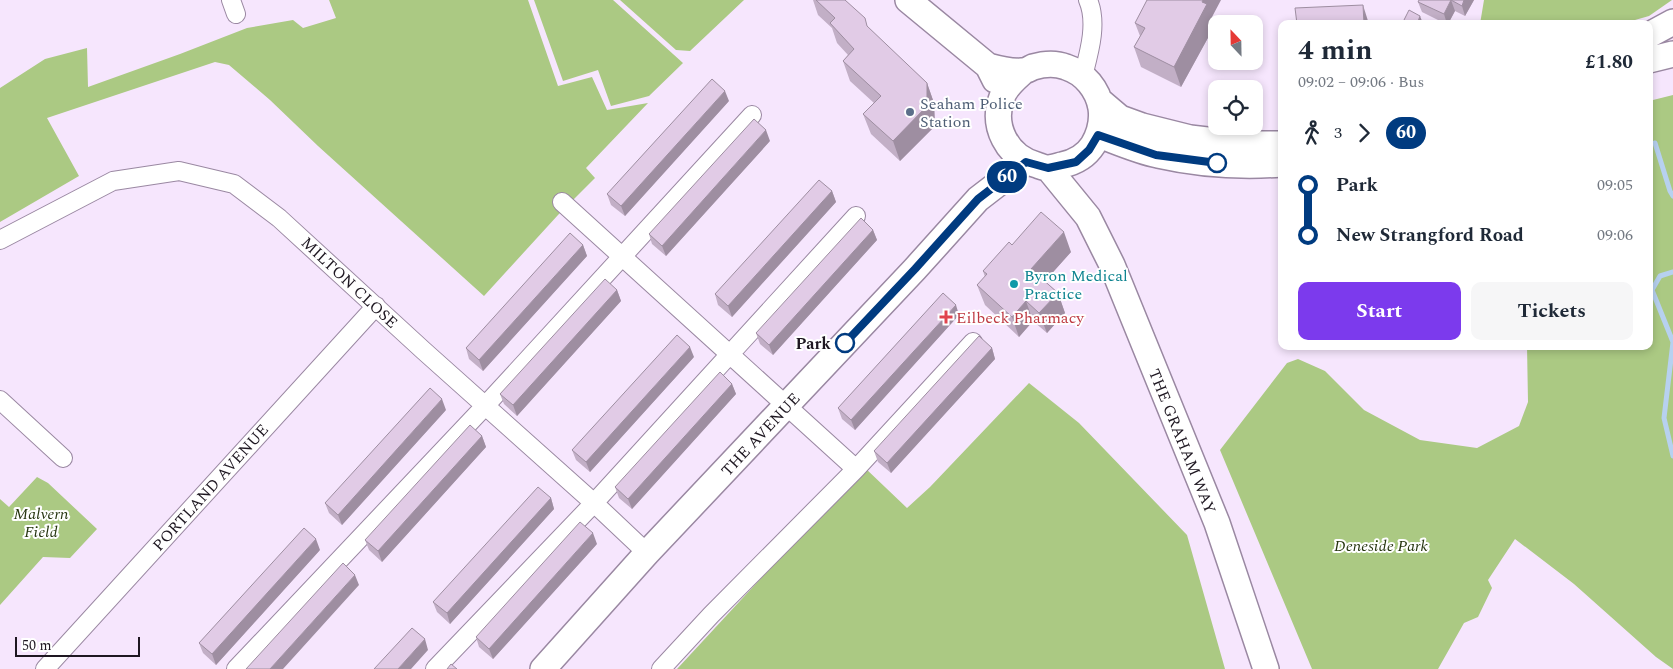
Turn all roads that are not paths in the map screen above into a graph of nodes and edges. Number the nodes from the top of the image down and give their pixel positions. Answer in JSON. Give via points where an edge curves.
{"nodes":[{"id":1,"x":908,"y":0,"type":"edge"},
{"id":2,"x":1088,"y":0,"type":"edge"},
{"id":3,"x":1673,"y":22,"type":"edge"},
{"id":4,"x":1653,"y":33,"type":"edge"},
{"id":5,"x":1091,"y":35,"type":"junction"},
{"id":6,"x":1673,"y":54,"type":"edge"},
{"id":7,"x":1653,"y":59,"type":"edge"},
{"id":8,"x":1060,"y":65,"type":"junction"},
{"id":9,"x":988,"y":66,"type":"junction"},
{"id":10,"x":1024,"y":72,"type":"junction"},
{"id":11,"x":1083,"y":76,"type":"junction"},
{"id":12,"x":1002,"y":96,"type":"junction"},
{"id":13,"x":1100,"y":101,"type":"junction"},
{"id":14,"x":752,"y":115,"type":"dead end"},
{"id":15,"x":1098,"y":135,"type":"junction"},
{"id":16,"x":1278,"y":144,"type":"edge"},
{"id":17,"x":1006,"y":145,"type":"junction"},
{"id":18,"x":1076,"y":162,"type":"junction"},
{"id":19,"x":1278,"y":164,"type":"edge"},
{"id":20,"x":1037,"y":165,"type":"junction"},
{"id":21,"x":978,"y":199,"type":"junction"},
{"id":22,"x":562,"y":202,"type":"dead end"},
{"id":23,"x":856,"y":216,"type":"dead end"},
{"id":24,"x":1088,"y":217,"type":"junction"},
{"id":25,"x":0,"y":240,"type":"edge"},
{"id":26,"x":622,"y":255,"type":"junction"},
{"id":27,"x":376,"y":306,"type":"junction"},
{"id":28,"x":972,"y":342,"type":"edge"},
{"id":29,"x":730,"y":354,"type":"junction"},
{"id":30,"x":0,"y":400,"type":"edge"},
{"id":31,"x":485,"y":406,"type":"junction"},
{"id":32,"x":787,"y":406,"type":"junction"},
{"id":33,"x":63,"y":458,"type":"dead end"},
{"id":34,"x":856,"y":469,"type":"junction"},
{"id":35,"x":594,"y":503,"type":"junction"},
{"id":36,"x":647,"y":553,"type":"junction"},
{"id":37,"x":45,"y":669,"type":"edge"},
{"id":38,"x":236,"y":669,"type":"edge"},
{"id":39,"x":435,"y":669,"type":"edge"},
{"id":40,"x":543,"y":669,"type":"edge"},
{"id":41,"x":661,"y":669,"type":"edge"},
{"id":42,"x":1266,"y":669,"type":"edge"}],
"edges":[{"from":1,"to":9,"type":"main road"},
{"from":2,"to":5,"type":"street"},
{"from":3,"to":4,"type":"main road"},
{"from":5,"to":8,"type":"street","via":[[1072,58]]},
{"from":5,"to":11,"type":"street"},
{"from":6,"to":7,"type":"main road"},
{"from":8,"to":10,"type":"main road","via":[[1042,65]]},
{"from":8,"to":11,"type":"main road"},
{"from":9,"to":10,"type":"main road"},
{"from":9,"to":12,"type":"main road"},
{"from":10,"to":12,"type":"main road","via":[[1011,82]]},
{"from":11,"to":13,"type":"main road"},
{"from":12,"to":17,"type":"main road","via":[[998,112],[999,129]]},
{"from":13,"to":15,"type":"main road","via":[[1102,116]]},
{"from":13,"to":16,"type":"main road","via":[[1120,118],[1190,138],[1241,144]]},
{"from":14,"to":26,"type":"street"},
{"from":15,"to":18,"type":"main road"},
{"from":15,"to":19,"type":"main road","via":[[1156,155],[1249,166]]},
{"from":17,"to":20,"type":"main road","via":[[1015,155]]},
{"from":17,"to":21,"type":"main road","name":"THE AVENUE"},
{"from":18,"to":20,"type":"main road"},
{"from":18,"to":24,"type":"main road","name":"THE GRAHAM WAY"},
{"from":20,"to":21,"type":"main road","name":"THE AVENUE"},
{"from":20,"to":24,"type":"main road","name":"THE GRAHAM WAY"},
{"from":21,"to":32,"type":"main road","name":"THE AVENUE"},
{"from":22,"to":26,"type":"street"},
{"from":23,"to":29,"type":"street"},
{"from":24,"to":42,"type":"main road","name":"THE GRAHAM WAY","via":[[1112,265],[1217,523]]},
{"from":25,"to":27,"type":"street","name":"MILTON CLOSE","via":[[113,181],[179,171],[234,184],[280,218]]},
{"from":26,"to":29,"type":"street"},
{"from":26,"to":31,"type":"street"},
{"from":27,"to":31,"type":"street","name":"MILTON CLOSE"},
{"from":27,"to":37,"type":"street","name":"PORTLAND AVENUE"},
{"from":28,"to":34,"type":"street"},
{"from":29,"to":32,"type":"street"},
{"from":29,"to":35,"type":"street"},
{"from":30,"to":33,"type":"street"},
{"from":31,"to":35,"type":"street","name":"MILTON CLOSE"},
{"from":31,"to":38,"type":"street"},
{"from":32,"to":34,"type":"street"},
{"from":32,"to":36,"type":"main road","name":"THE AVENUE"},
{"from":34,"to":41,"type":"street"},
{"from":35,"to":36,"type":"street","name":"MILTON CLOSE"},
{"from":35,"to":39,"type":"street"},
{"from":36,"to":40,"type":"main road","name":"THE AVENUE"}]}
